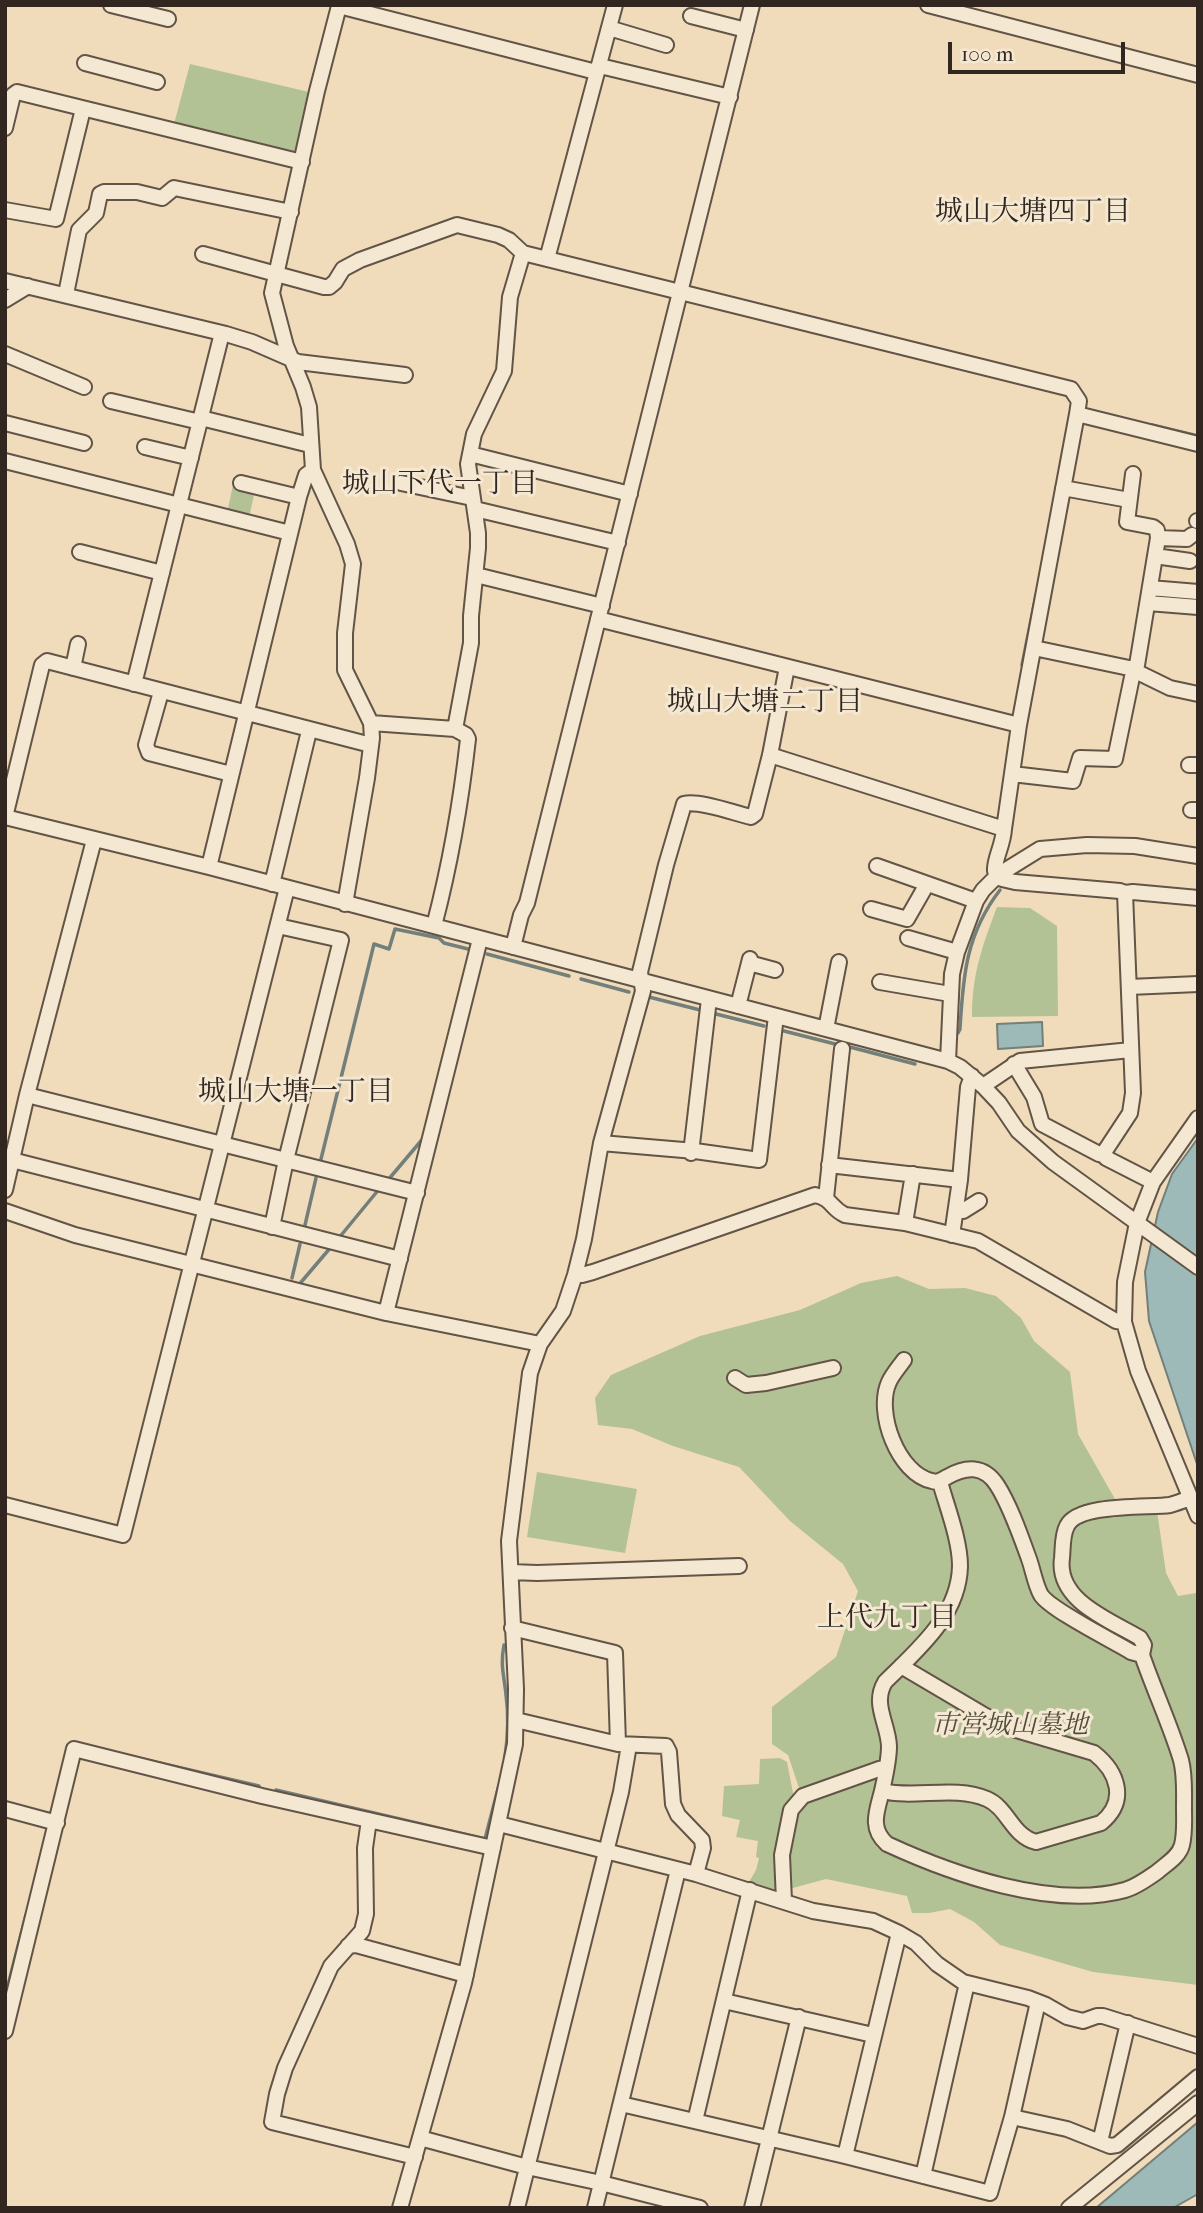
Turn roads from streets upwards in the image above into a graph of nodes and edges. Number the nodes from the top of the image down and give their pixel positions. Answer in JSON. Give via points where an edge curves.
{"nodes":[{"id":1,"x":111,"y":5,"type":"edge"},
{"id":2,"x":615,"y":5,"type":"edge"},
{"id":3,"x":752,"y":5,"type":"edge"},
{"id":4,"x":928,"y":5,"type":"edge"},
{"id":5,"x":691,"y":16,"type":"dead end"},
{"id":6,"x":168,"y":19,"type":"dead end"},
{"id":7,"x":609,"y":28,"type":"junction"},
{"id":8,"x":746,"y":30,"type":"junction"},
{"id":9,"x":666,"y":45,"type":"dead end"},
{"id":10,"x":85,"y":63,"type":"dead end"},
{"id":11,"x":598,"y":69,"type":"junction"},
{"id":12,"x":1198,"y":75,"type":"edge"},
{"id":13,"x":158,"y":82,"type":"dead end"},
{"id":14,"x":730,"y":97,"type":"junction"},
{"id":15,"x":83,"y":109,"type":"junction"},
{"id":16,"x":6,"y":121,"type":"edge"},
{"id":17,"x":302,"y":162,"type":"junction"},
{"id":18,"x":5,"y":210,"type":"edge"},
{"id":19,"x":291,"y":212,"type":"junction"},
{"id":20,"x":523,"y":253,"type":"junction"},
{"id":21,"x":203,"y":254,"type":"dead end"},
{"id":22,"x":547,"y":259,"type":"junction"},
{"id":23,"x":277,"y":275,"type":"junction"},
{"id":24,"x":5,"y":281,"type":"edge"},
{"id":25,"x":28,"y":286,"type":"junction"},
{"id":26,"x":680,"y":291,"type":"junction"},
{"id":27,"x":66,"y":294,"type":"junction"},
{"id":28,"x":5,"y":300,"type":"edge"},
{"id":29,"x":222,"y":333,"type":"junction"},
{"id":30,"x":5,"y":354,"type":"edge"},
{"id":31,"x":291,"y":360,"type":"junction"},
{"id":32,"x":405,"y":375,"type":"dead end"},
{"id":33,"x":84,"y":387,"type":"dead end"},
{"id":34,"x":111,"y":401,"type":"dead end"},
{"id":35,"x":1077,"y":414,"type":"junction"},
{"id":36,"x":200,"y":420,"type":"junction"},
{"id":37,"x":5,"y":422,"type":"edge"},
{"id":38,"x":84,"y":443,"type":"dead end"},
{"id":39,"x":1198,"y":444,"type":"edge"},
{"id":40,"x":310,"y":445,"type":"junction"},
{"id":41,"x":145,"y":447,"type":"dead end"},
{"id":42,"x":470,"y":454,"type":"junction"},
{"id":43,"x":191,"y":458,"type":"junction"},
{"id":44,"x":5,"y":461,"type":"edge"},
{"id":45,"x":313,"y":470,"type":"junction"},
{"id":46,"x":1133,"y":474,"type":"dead end"},
{"id":47,"x":241,"y":483,"type":"dead end"},
{"id":48,"x":401,"y":483,"type":"dead end"},
{"id":49,"x":1063,"y":488,"type":"junction"},
{"id":50,"x":630,"y":494,"type":"junction"},
{"id":51,"x":299,"y":497,"type":"junction"},
{"id":52,"x":1129,"y":500,"type":"junction"},
{"id":53,"x":474,"y":503,"type":"junction"},
{"id":54,"x":178,"y":506,"type":"junction"},
{"id":55,"x":1196,"y":525,"type":"edge"},
{"id":56,"x":290,"y":533,"type":"junction"},
{"id":57,"x":1158,"y":538,"type":"junction"},
{"id":58,"x":618,"y":543,"type":"junction"},
{"id":59,"x":80,"y":552,"type":"dead end"},
{"id":60,"x":1155,"y":556,"type":"junction"},
{"id":61,"x":1190,"y":561,"type":"dead end"},
{"id":62,"x":162,"y":573,"type":"junction"},
{"id":63,"x":476,"y":575,"type":"junction"},
{"id":64,"x":1198,"y":593,"type":"edge"},
{"id":65,"x":1149,"y":595,"type":"junction"},
{"id":66,"x":1198,"y":607,"type":"edge"},
{"id":67,"x":600,"y":612,"type":"junction"},
{"id":68,"x":78,"y":644,"type":"dead end"},
{"id":69,"x":1034,"y":648,"type":"junction"},
{"id":70,"x":787,"y":667,"type":"junction"},
{"id":71,"x":73,"y":668,"type":"junction"},
{"id":72,"x":1135,"y":671,"type":"junction"},
{"id":73,"x":134,"y":684,"type":"junction"},
{"id":74,"x":161,"y":692,"type":"junction"},
{"id":75,"x":1198,"y":694,"type":"edge"},
{"id":76,"x":246,"y":714,"type":"junction"},
{"id":77,"x":371,"y":723,"type":"junction"},
{"id":78,"x":1019,"y":725,"type":"junction"},
{"id":79,"x":455,"y":729,"type":"junction"},
{"id":80,"x":309,"y":731,"type":"junction"},
{"id":81,"x":371,"y":745,"type":"junction"},
{"id":82,"x":770,"y":755,"type":"junction"},
{"id":83,"x":232,"y":774,"type":"junction"},
{"id":84,"x":1012,"y":774,"type":"junction"},
{"id":85,"x":5,"y":817,"type":"edge"},
{"id":86,"x":1003,"y":829,"type":"junction"},
{"id":87,"x":94,"y":839,"type":"junction"},
{"id":88,"x":1198,"y":856,"type":"edge"},
{"id":89,"x":877,"y":866,"type":"dead end"},
{"id":90,"x":209,"y":867,"type":"junction"},
{"id":91,"x":998,"y":876,"type":"junction"},
{"id":92,"x":272,"y":884,"type":"junction"},
{"id":93,"x":927,"y":884,"type":"junction"},
{"id":94,"x":287,"y":888,"type":"junction"},
{"id":95,"x":1125,"y":893,"type":"junction"},
{"id":96,"x":1198,"y":898,"type":"edge"},
{"id":97,"x":976,"y":901,"type":"junction"},
{"id":98,"x":345,"y":904,"type":"junction"},
{"id":99,"x":871,"y":909,"type":"dead end"},
{"id":100,"x":278,"y":926,"type":"junction"},
{"id":101,"x":434,"y":926,"type":"junction"},
{"id":102,"x":908,"y":938,"type":"dead end"},
{"id":103,"x":480,"y":939,"type":"junction"},
{"id":104,"x":513,"y":947,"type":"junction"},
{"id":105,"x":957,"y":952,"type":"junction"},
{"id":106,"x":839,"y":962,"type":"dead end"},
{"id":107,"x":775,"y":970,"type":"dead end"},
{"id":108,"x":640,"y":981,"type":"junction"},
{"id":109,"x":880,"y":982,"type":"dead end"},
{"id":110,"x":1198,"y":984,"type":"edge"},
{"id":111,"x":1129,"y":987,"type":"junction"},
{"id":112,"x":950,"y":994,"type":"junction"},
{"id":113,"x":738,"y":1006,"type":"junction"},
{"id":114,"x":708,"y":1007,"type":"junction"},
{"id":115,"x":776,"y":1016,"type":"junction"},
{"id":116,"x":826,"y":1029,"type":"junction"},
{"id":117,"x":843,"y":1041,"type":"junction"},
{"id":118,"x":1131,"y":1050,"type":"junction"},
{"id":119,"x":948,"y":1061,"type":"junction"},
{"id":120,"x":1014,"y":1064,"type":"junction"},
{"id":121,"x":977,"y":1081,"type":"junction"},
{"id":122,"x":27,"y":1095,"type":"junction"},
{"id":123,"x":1198,"y":1118,"type":"edge"},
{"id":124,"x":1042,"y":1124,"type":"junction"},
{"id":125,"x":1026,"y":1140,"type":"junction"},
{"id":126,"x":601,"y":1143,"type":"junction"},
{"id":127,"x":223,"y":1144,"type":"junction"},
{"id":128,"x":691,"y":1153,"type":"junction"},
{"id":129,"x":1105,"y":1155,"type":"junction"},
{"id":130,"x":12,"y":1160,"type":"junction"},
{"id":131,"x":286,"y":1160,"type":"junction"},
{"id":132,"x":829,"y":1165,"type":"junction"},
{"id":133,"x":913,"y":1174,"type":"junction"},
{"id":134,"x":960,"y":1180,"type":"junction"},
{"id":135,"x":1153,"y":1182,"type":"junction"},
{"id":136,"x":5,"y":1190,"type":"edge"},
{"id":137,"x":417,"y":1193,"type":"junction"},
{"id":138,"x":826,"y":1198,"type":"junction"},
{"id":139,"x":979,"y":1200,"type":"dead end"},
{"id":140,"x":206,"y":1210,"type":"junction"},
{"id":141,"x":5,"y":1211,"type":"edge"},
{"id":142,"x":957,"y":1211,"type":"junction"},
{"id":143,"x":905,"y":1223,"type":"junction"},
{"id":144,"x":272,"y":1227,"type":"junction"},
{"id":145,"x":1142,"y":1227,"type":"junction"},
{"id":146,"x":952,"y":1235,"type":"junction"},
{"id":147,"x":400,"y":1259,"type":"junction"},
{"id":148,"x":192,"y":1264,"type":"junction"},
{"id":149,"x":1198,"y":1267,"type":"edge"},
{"id":150,"x":575,"y":1275,"type":"junction"},
{"id":151,"x":386,"y":1313,"type":"junction"},
{"id":152,"x":1124,"y":1322,"type":"junction"},
{"id":153,"x":540,"y":1344,"type":"junction"},
{"id":154,"x":904,"y":1360,"type":"dead end"},
{"id":155,"x":834,"y":1368,"type":"dead end"},
{"id":156,"x":735,"y":1378,"type":"dead end"},
{"id":157,"x":940,"y":1482,"type":"junction"},
{"id":158,"x":1191,"y":1498,"type":"junction"},
{"id":159,"x":5,"y":1505,"type":"edge"},
{"id":160,"x":1198,"y":1516,"type":"edge"},
{"id":161,"x":738,"y":1566,"type":"dead end"},
{"id":162,"x":511,"y":1572,"type":"junction"},
{"id":163,"x":512,"y":1628,"type":"junction"},
{"id":164,"x":1142,"y":1654,"type":"junction"},
{"id":165,"x":901,"y":1666,"type":"junction"},
{"id":166,"x":516,"y":1720,"type":"junction"},
{"id":167,"x":624,"y":1745,"type":"junction"},
{"id":168,"x":885,"y":1768,"type":"junction"},
{"id":169,"x":882,"y":1791,"type":"junction"},
{"id":170,"x":5,"y":1809,"type":"edge"},
{"id":171,"x":369,"y":1819,"type":"junction"},
{"id":172,"x":57,"y":1823,"type":"junction"},
{"id":173,"x":499,"y":1824,"type":"junction"},
{"id":174,"x":493,"y":1848,"type":"junction"},
{"id":175,"x":606,"y":1852,"type":"junction"},
{"id":176,"x":678,"y":1870,"type":"junction"},
{"id":177,"x":696,"y":1874,"type":"junction"},
{"id":178,"x":750,"y":1890,"type":"junction"},
{"id":179,"x":784,"y":1901,"type":"junction"},
{"id":180,"x":899,"y":1933,"type":"junction"},
{"id":181,"x":348,"y":1946,"type":"junction"},
{"id":182,"x":466,"y":1975,"type":"junction"},
{"id":183,"x":967,"y":1983,"type":"junction"},
{"id":184,"x":724,"y":2001,"type":"junction"},
{"id":185,"x":1038,"y":2002,"type":"junction"},
{"id":186,"x":799,"y":2017,"type":"junction"},
{"id":187,"x":1128,"y":2023,"type":"junction"},
{"id":188,"x":5,"y":2031,"type":"edge"},
{"id":189,"x":873,"y":2035,"type":"junction"},
{"id":190,"x":1198,"y":2046,"type":"edge"},
{"id":191,"x":1198,"y":2077,"type":"edge"},
{"id":192,"x":621,"y":2104,"type":"junction"},
{"id":193,"x":1198,"y":2104,"type":"edge"},
{"id":194,"x":1012,"y":2117,"type":"junction"},
{"id":195,"x":695,"y":2122,"type":"junction"},
{"id":196,"x":420,"y":2138,"type":"junction"},
{"id":197,"x":769,"y":2139,"type":"junction"},
{"id":198,"x":1100,"y":2142,"type":"junction"},
{"id":199,"x":415,"y":2157,"type":"junction"},
{"id":200,"x":845,"y":2157,"type":"junction"},
{"id":201,"x":527,"y":2168,"type":"junction"},
{"id":202,"x":923,"y":2176,"type":"junction"},
{"id":203,"x":601,"y":2183,"type":"junction"},
{"id":204,"x":400,"y":2208,"type":"edge"},
{"id":205,"x":517,"y":2208,"type":"edge"},
{"id":206,"x":595,"y":2208,"type":"edge"},
{"id":207,"x":700,"y":2208,"type":"edge"},
{"id":208,"x":752,"y":2208,"type":"edge"},
{"id":209,"x":1069,"y":2208,"type":"edge"}],
"edges":[{"from":1,"to":6,"type":"street"},
{"from":2,"to":7,"type":"street"},
{"from":3,"to":8,"type":"street"},
{"from":4,"to":12,"type":"street"},
{"from":5,"to":8,"type":"street"},
{"from":7,"to":9,"type":"street"},
{"from":7,"to":11,"type":"street"},
{"from":8,"to":14,"type":"street"},
{"from":10,"to":13,"type":"street"},
{"from":11,"to":14,"type":"street"},
{"from":11,"to":17,"type":"street","via":[[339,6]]},
{"from":11,"to":22,"type":"street"},
{"from":14,"to":26,"type":"street"},
{"from":15,"to":16,"type":"street","via":[[17,92]]},
{"from":15,"to":17,"type":"street"},
{"from":15,"to":18,"type":"street","via":[[56,219]]},
{"from":17,"to":19,"type":"street"},
{"from":19,"to":23,"type":"street"},
{"from":19,"to":27,"type":"street","via":[[174,188],[162,198],[104,192],[96,214],[79,230]]},
{"from":20,"to":22,"type":"street"},
{"from":20,"to":23,"type":"street","via":[[498,235],[457,225],[360,260],[329,287]]},
{"from":20,"to":42,"type":"street","via":[[510,297],[504,371],[474,434]]},
{"from":21,"to":23,"type":"street"},
{"from":22,"to":26,"type":"street"},
{"from":23,"to":31,"type":"street","via":[[273,300]]},
{"from":24,"to":25,"type":"street"},
{"from":25,"to":27,"type":"street"},
{"from":25,"to":28,"type":"street"},
{"from":26,"to":35,"type":"street","via":[[1071,389],[1079,401]]},
{"from":26,"to":50,"type":"street"},
{"from":27,"to":29,"type":"street"},
{"from":29,"to":31,"type":"street"},
{"from":29,"to":36,"type":"street"},
{"from":30,"to":33,"type":"street"},
{"from":31,"to":32,"type":"street"},
{"from":31,"to":40,"type":"street","via":[[309,407]]},
{"from":34,"to":36,"type":"street"},
{"from":35,"to":39,"type":"street"},
{"from":35,"to":49,"type":"street"},
{"from":36,"to":40,"type":"street"},
{"from":36,"to":43,"type":"street"},
{"from":37,"to":38,"type":"street"},
{"from":40,"to":45,"type":"street"},
{"from":41,"to":43,"type":"street"},
{"from":42,"to":50,"type":"street"},
{"from":42,"to":53,"type":"street"},
{"from":43,"to":54,"type":"street"},
{"from":44,"to":54,"type":"street"},
{"from":45,"to":51,"type":"street","via":[[306,475]]},
{"from":45,"to":77,"type":"street","via":[[353,564],[345,670]]},
{"from":46,"to":52,"type":"street"},
{"from":47,"to":51,"type":"street"},
{"from":48,"to":53,"type":"street"},
{"from":49,"to":52,"type":"street"},
{"from":49,"to":69,"type":"street"},
{"from":50,"to":58,"type":"street"},
{"from":51,"to":56,"type":"street"},
{"from":52,"to":57,"type":"street","via":[[1127,522],[1153,527]]},
{"from":53,"to":58,"type":"street"},
{"from":53,"to":63,"type":"street"},
{"from":54,"to":56,"type":"street"},
{"from":54,"to":62,"type":"street"},
{"from":55,"to":57,"type":"street","via":[[1187,539]]},
{"from":56,"to":76,"type":"street"},
{"from":57,"to":60,"type":"street"},
{"from":58,"to":67,"type":"street"},
{"from":59,"to":62,"type":"street"},
{"from":60,"to":61,"type":"street"},
{"from":60,"to":65,"type":"street"},
{"from":62,"to":73,"type":"street"},
{"from":63,"to":67,"type":"street"},
{"from":63,"to":79,"type":"street","via":[[471,643]]},
{"from":64,"to":65,"type":"street"},
{"from":65,"to":66,"type":"street"},
{"from":65,"to":72,"type":"street"},
{"from":67,"to":70,"type":"street"},
{"from":67,"to":104,"type":"street"},
{"from":68,"to":71,"type":"street"},
{"from":69,"to":72,"type":"street"},
{"from":69,"to":78,"type":"street"},
{"from":70,"to":78,"type":"street"},
{"from":70,"to":82,"type":"street"},
{"from":71,"to":73,"type":"street"},
{"from":71,"to":85,"type":"street","via":[[47,661],[42,665]]},
{"from":72,"to":75,"type":"street","via":[[1170,688]]},
{"from":72,"to":84,"type":"street","via":[[1115,759],[1080,758],[1073,781]]},
{"from":73,"to":74,"type":"street"},
{"from":74,"to":76,"type":"street"},
{"from":74,"to":83,"type":"street","via":[[146,745],[149,753]]},
{"from":76,"to":80,"type":"street"},
{"from":76,"to":83,"type":"street"},
{"from":77,"to":79,"type":"street"},
{"from":77,"to":81,"type":"street"},
{"from":78,"to":84,"type":"street"},
{"from":79,"to":101,"type":"street","via":[[466,735],[467,744],[446,880]]},
{"from":80,"to":81,"type":"street"},
{"from":80,"to":92,"type":"street"},
{"from":81,"to":98,"type":"street"},
{"from":82,"to":86,"type":"street"},
{"from":82,"to":108,"type":"street","via":[[751,817],[684,804]]},
{"from":83,"to":90,"type":"street"},
{"from":84,"to":86,"type":"street"},
{"from":85,"to":87,"type":"street"},
{"from":86,"to":91,"type":"street","via":[[995,865]]},
{"from":87,"to":90,"type":"street"},
{"from":87,"to":122,"type":"street"},
{"from":88,"to":91,"type":"street","via":[[1135,846],[1040,849]]},
{"from":89,"to":93,"type":"street"},
{"from":90,"to":92,"type":"street"},
{"from":91,"to":95,"type":"street","via":[[1015,882]]},
{"from":91,"to":97,"type":"street"},
{"from":92,"to":94,"type":"street"},
{"from":93,"to":97,"type":"street"},
{"from":93,"to":99,"type":"street","via":[[907,919]]},
{"from":94,"to":98,"type":"street"},
{"from":94,"to":100,"type":"street"},
{"from":95,"to":96,"type":"street"},
{"from":95,"to":111,"type":"street"},
{"from":97,"to":105,"type":"street"},
{"from":98,"to":101,"type":"street"},
{"from":100,"to":127,"type":"street"},
{"from":100,"to":131,"type":"street","via":[[341,940]]},
{"from":101,"to":103,"type":"street"},
{"from":102,"to":105,"type":"street"},
{"from":103,"to":104,"type":"street"},
{"from":103,"to":137,"type":"street"},
{"from":104,"to":108,"type":"street"},
{"from":105,"to":112,"type":"street"},
{"from":106,"to":116,"type":"street"},
{"from":107,"to":113,"type":"street","via":[[750,961]]},
{"from":108,"to":114,"type":"street"},
{"from":108,"to":126,"type":"street","via":[[643,991]]},
{"from":109,"to":112,"type":"street"},
{"from":110,"to":111,"type":"street"},
{"from":111,"to":118,"type":"street"},
{"from":112,"to":119,"type":"street"},
{"from":113,"to":114,"type":"street"},
{"from":113,"to":115,"type":"street"},
{"from":114,"to":128,"type":"street"},
{"from":115,"to":116,"type":"street"},
{"from":115,"to":128,"type":"street","via":[[759,1160]]},
{"from":116,"to":117,"type":"street"},
{"from":117,"to":119,"type":"street"},
{"from":117,"to":132,"type":"street"},
{"from":118,"to":120,"type":"street"},
{"from":118,"to":129,"type":"street","via":[[1130,1113]]},
{"from":119,"to":121,"type":"street"},
{"from":120,"to":121,"type":"street"},
{"from":120,"to":124,"type":"street","via":[[1034,1097]]},
{"from":121,"to":125,"type":"street"},
{"from":121,"to":134,"type":"street","via":[[968,1087]]},
{"from":122,"to":127,"type":"street"},
{"from":122,"to":130,"type":"street"},
{"from":123,"to":135,"type":"street"},
{"from":124,"to":125,"type":"street"},
{"from":124,"to":129,"type":"street"},
{"from":125,"to":145,"type":"street"},
{"from":126,"to":128,"type":"street"},
{"from":126,"to":150,"type":"street"},
{"from":127,"to":131,"type":"street"},
{"from":127,"to":140,"type":"street"},
{"from":129,"to":135,"type":"street"},
{"from":130,"to":136,"type":"street"},
{"from":130,"to":140,"type":"street"},
{"from":131,"to":137,"type":"street"},
{"from":131,"to":144,"type":"street"},
{"from":132,"to":133,"type":"street"},
{"from":132,"to":138,"type":"street"},
{"from":133,"to":134,"type":"street"},
{"from":133,"to":143,"type":"street"},
{"from":134,"to":142,"type":"street"},
{"from":135,"to":145,"type":"street"},
{"from":137,"to":147,"type":"street"},
{"from":138,"to":143,"type":"street","via":[[845,1215]]},
{"from":138,"to":150,"type":"street","via":[[809,1196]]},
{"from":139,"to":142,"type":"street"},
{"from":140,"to":144,"type":"street"},
{"from":140,"to":148,"type":"street"},
{"from":141,"to":148,"type":"street","via":[[75,1235]]},
{"from":142,"to":146,"type":"street"},
{"from":143,"to":146,"type":"street"},
{"from":144,"to":147,"type":"street"},
{"from":145,"to":149,"type":"street"},
{"from":145,"to":152,"type":"street","via":[[1125,1282]]},
{"from":146,"to":152,"type":"street","via":[[978,1241]]},
{"from":147,"to":151,"type":"street"},
{"from":148,"to":151,"type":"street"},
{"from":148,"to":159,"type":"street","via":[[123,1535]]},
{"from":150,"to":153,"type":"street","via":[[563,1311]]},
{"from":151,"to":153,"type":"street"},
{"from":152,"to":158,"type":"street","via":[[1138,1371]]},
{"from":153,"to":162,"type":"street","via":[[530,1373],[509,1541]]},
{"from":154,"to":157,"type":"street","via":[[888,1384],[889,1434],[915,1472]]},
{"from":155,"to":156,"type":"street","via":[[766,1383],[746,1385]]},
{"from":157,"to":164,"type":"street","via":[[971,1468],[984,1471],[1006,1502],[1042,1595],[1131,1653]]},
{"from":157,"to":165,"type":"street","via":[[960,1563],[958,1585],[939,1626]]},
{"from":158,"to":160,"type":"street"},
{"from":158,"to":164,"type":"street","via":[[1169,1505],[1097,1511],[1067,1525],[1060,1568],[1066,1585],[1079,1601],[1140,1638]]},
{"from":161,"to":162,"type":"street"},
{"from":162,"to":163,"type":"street"},
{"from":163,"to":166,"type":"street"},
{"from":163,"to":167,"type":"street","via":[[615,1653]]},
{"from":164,"to":169,"type":"street","via":[[1184,1780],[1181,1848],[1146,1880],[1125,1890],[1065,1895],[992,1884],[955,1872],[880,1838],[875,1820]]},
{"from":165,"to":168,"type":"street","via":[[884,1682],[878,1697],[889,1748]]},
{"from":165,"to":169,"type":"street","via":[[1013,1729],[1094,1753],[1116,1782],[1118,1793],[1109,1816],[1101,1823],[1036,1842],[1026,1840],[989,1800],[945,1792]]},
{"from":166,"to":167,"type":"street"},
{"from":166,"to":173,"type":"street"},
{"from":167,"to":175,"type":"street","via":[[621,1792]]},
{"from":167,"to":177,"type":"street","via":[[666,1746],[673,1804],[702,1840]]},
{"from":168,"to":169,"type":"street"},
{"from":168,"to":179,"type":"street","via":[[803,1796],[791,1810],[782,1855]]},
{"from":170,"to":172,"type":"street"},
{"from":171,"to":172,"type":"street","via":[[74,1749]]},
{"from":171,"to":174,"type":"street"},
{"from":171,"to":181,"type":"street","via":[[366,1914],[362,1931]]},
{"from":172,"to":188,"type":"street"},
{"from":173,"to":174,"type":"street"},
{"from":173,"to":175,"type":"street"},
{"from":174,"to":182,"type":"street"},
{"from":175,"to":176,"type":"street"},
{"from":175,"to":201,"type":"street"},
{"from":176,"to":177,"type":"street"},
{"from":176,"to":192,"type":"street"},
{"from":177,"to":178,"type":"street"},
{"from":178,"to":179,"type":"street"},
{"from":178,"to":184,"type":"street"},
{"from":179,"to":180,"type":"street","via":[[873,1921]]},
{"from":180,"to":183,"type":"street"},
{"from":180,"to":189,"type":"street"},
{"from":181,"to":182,"type":"street"},
{"from":181,"to":199,"type":"street","via":[[331,1966],[285,2068],[272,2122]]},
{"from":182,"to":196,"type":"street"},
{"from":183,"to":185,"type":"street"},
{"from":183,"to":202,"type":"street"},
{"from":184,"to":186,"type":"street"},
{"from":184,"to":195,"type":"street"},
{"from":185,"to":187,"type":"street","via":[[1083,2021],[1103,2016]]},
{"from":185,"to":194,"type":"street"},
{"from":186,"to":189,"type":"street"},
{"from":186,"to":197,"type":"street"},
{"from":187,"to":190,"type":"street"},
{"from":187,"to":198,"type":"street"},
{"from":189,"to":200,"type":"street"},
{"from":191,"to":198,"type":"street","via":[[1117,2146]]},
{"from":192,"to":195,"type":"street"},
{"from":192,"to":203,"type":"street"},
{"from":193,"to":209,"type":"street"},
{"from":194,"to":198,"type":"street"},
{"from":194,"to":202,"type":"street","via":[[990,2193]]},
{"from":195,"to":197,"type":"street"},
{"from":196,"to":199,"type":"street"},
{"from":196,"to":201,"type":"street"},
{"from":197,"to":200,"type":"street"},
{"from":197,"to":208,"type":"street"},
{"from":199,"to":204,"type":"street"},
{"from":200,"to":202,"type":"street"},
{"from":201,"to":203,"type":"street"},
{"from":201,"to":205,"type":"street"},
{"from":203,"to":206,"type":"street"},
{"from":203,"to":207,"type":"street"}]}
